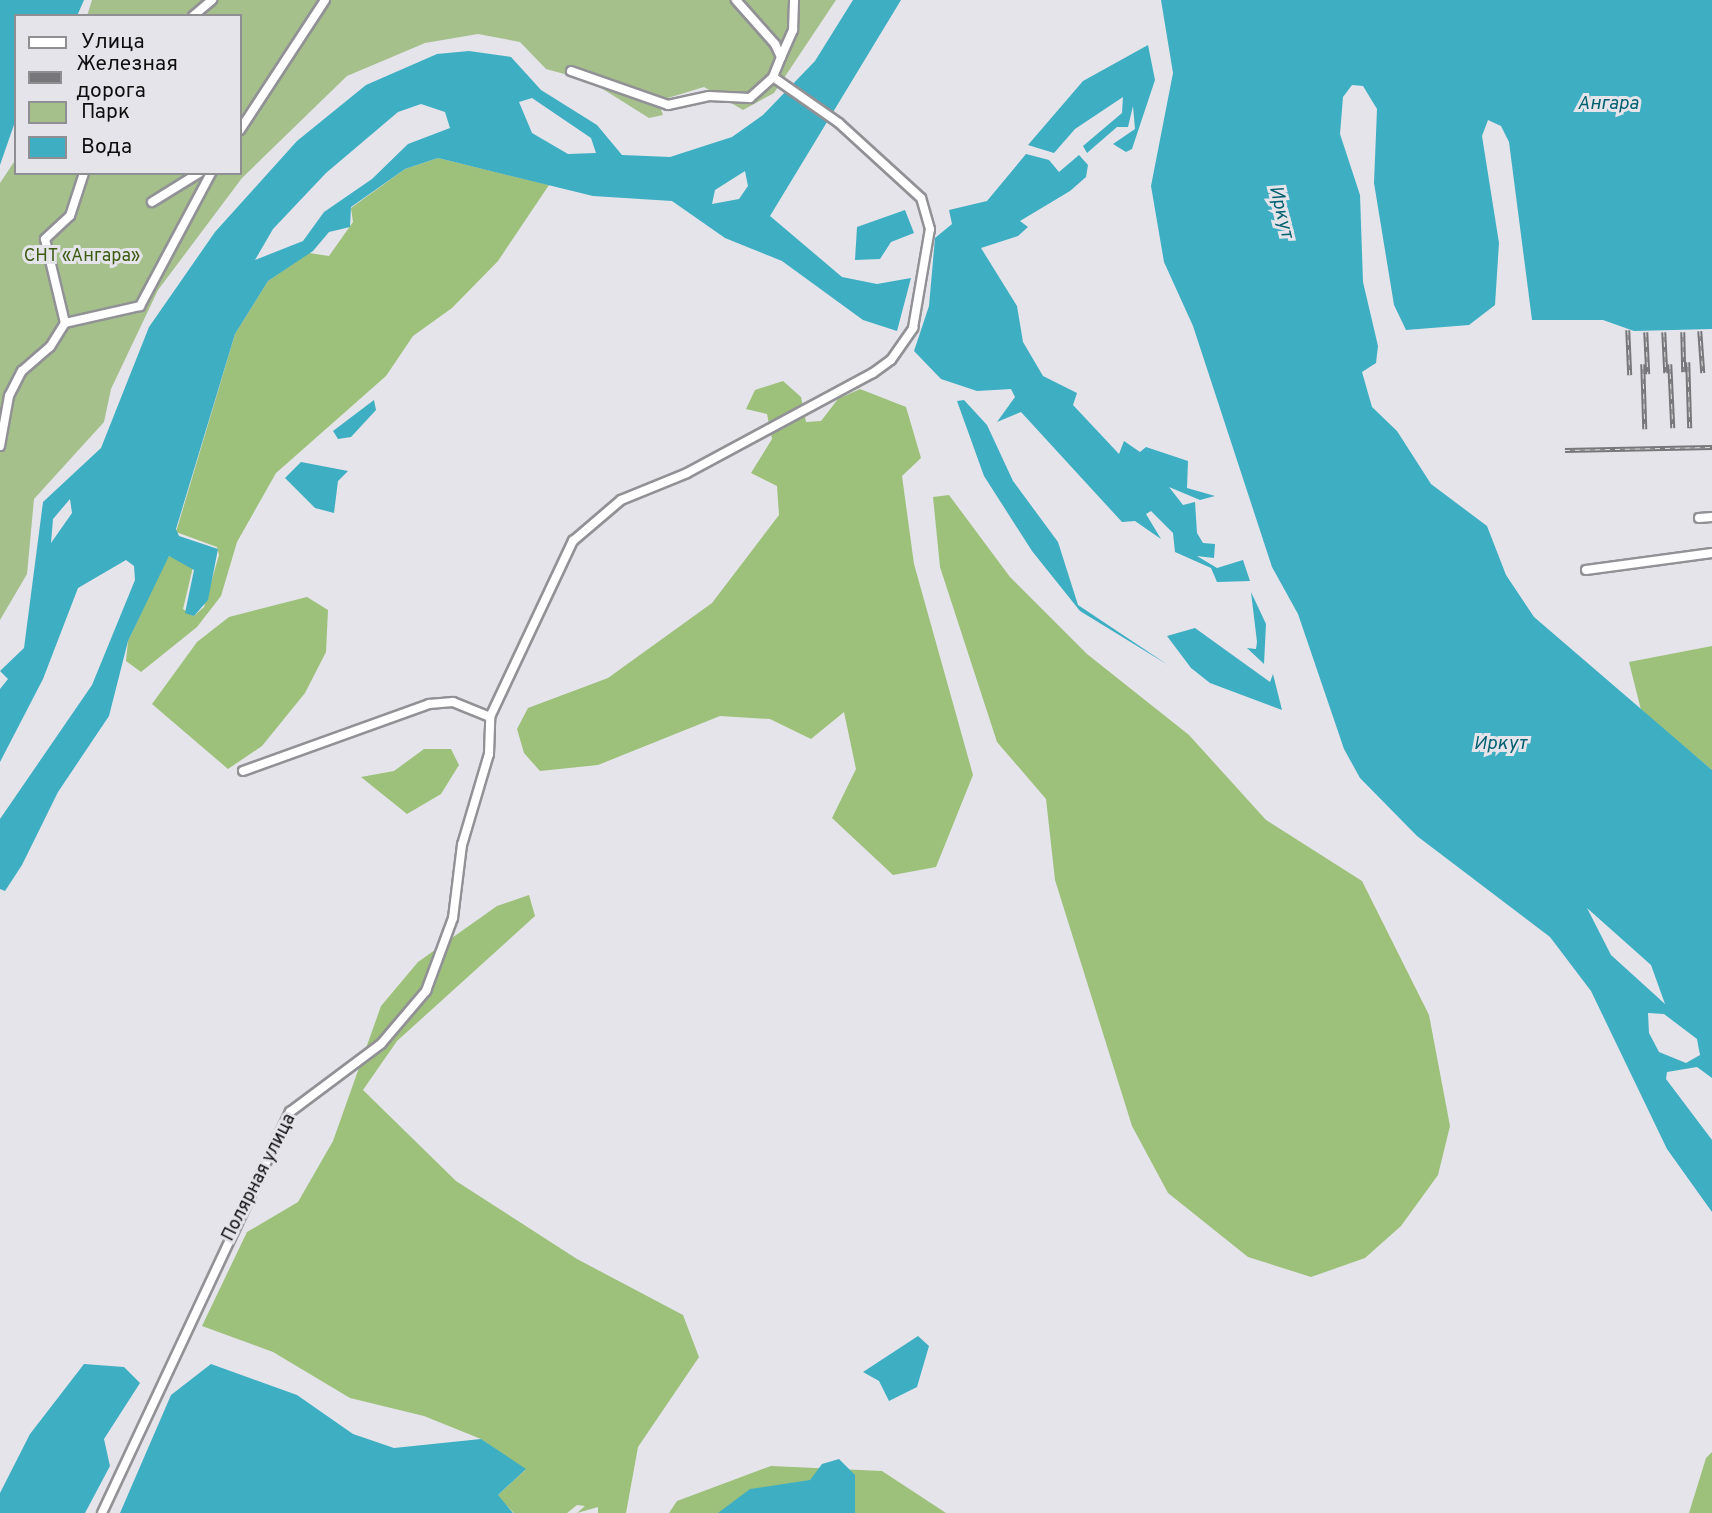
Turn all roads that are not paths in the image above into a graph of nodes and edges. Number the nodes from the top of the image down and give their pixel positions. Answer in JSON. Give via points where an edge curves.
{"nodes":[{"id":1,"x":212,"y":0,"type":"edge"},
{"id":2,"x":325,"y":0,"type":"edge"},
{"id":3,"x":736,"y":0,"type":"edge"},
{"id":4,"x":794,"y":0,"type":"edge"},
{"id":5,"x":195,"y":14,"type":"edge"},
{"id":6,"x":780,"y":57,"type":"junction"},
{"id":7,"x":571,"y":71,"type":"dead end"},
{"id":8,"x":776,"y":80,"type":"junction"},
{"id":9,"x":242,"y":127,"type":"edge"},
{"id":10,"x":82,"y":175,"type":"edge"},
{"id":11,"x":196,"y":175,"type":"edge"},
{"id":12,"x":210,"y":175,"type":"edge"},
{"id":13,"x":152,"y":202,"type":"dead end"},
{"id":14,"x":65,"y":323,"type":"junction"},
{"id":15,"x":0,"y":446,"type":"edge"},
{"id":16,"x":1712,"y":517,"type":"edge"},
{"id":17,"x":1699,"y":518,"type":"dead end"},
{"id":18,"x":1712,"y":553,"type":"edge"},
{"id":19,"x":1586,"y":570,"type":"dead end"},
{"id":20,"x":490,"y":717,"type":"junction"},
{"id":21,"x":243,"y":771,"type":"dead end"},
{"id":22,"x":102,"y":1513,"type":"edge"}],
"edges":[{"from":1,"to":5,"type":"street"},
{"from":2,"to":9,"type":"street"},
{"from":3,"to":6,"type":"street"},
{"from":4,"to":6,"type":"street","via":[[793,30]]},
{"from":6,"to":8,"type":"street"},
{"from":7,"to":8,"type":"street","via":[[668,105],[699,97],[755,97]]},
{"from":8,"to":20,"type":"street","via":[[839,123],[911,185],[925,211],[930,229],[924,281],[904,345],[873,373],[687,473],[621,500],[590,524],[560,561]]},
{"from":10,"to":14,"type":"street","via":[[70,216],[45,239]]},
{"from":11,"to":13,"type":"street"},
{"from":12,"to":14,"type":"street","via":[[140,306]]},
{"from":14,"to":15,"type":"street","via":[[50,347],[22,371],[9,396]]},
{"from":16,"to":17,"type":"street"},
{"from":18,"to":19,"type":"street"},
{"from":20,"to":21,"type":"street","via":[[453,702],[429,704]]},
{"from":20,"to":22,"type":"street","name":"Полярная улица","via":[[489,754],[462,845],[453,918],[426,991],[382,1044],[290,1112]]}]}
